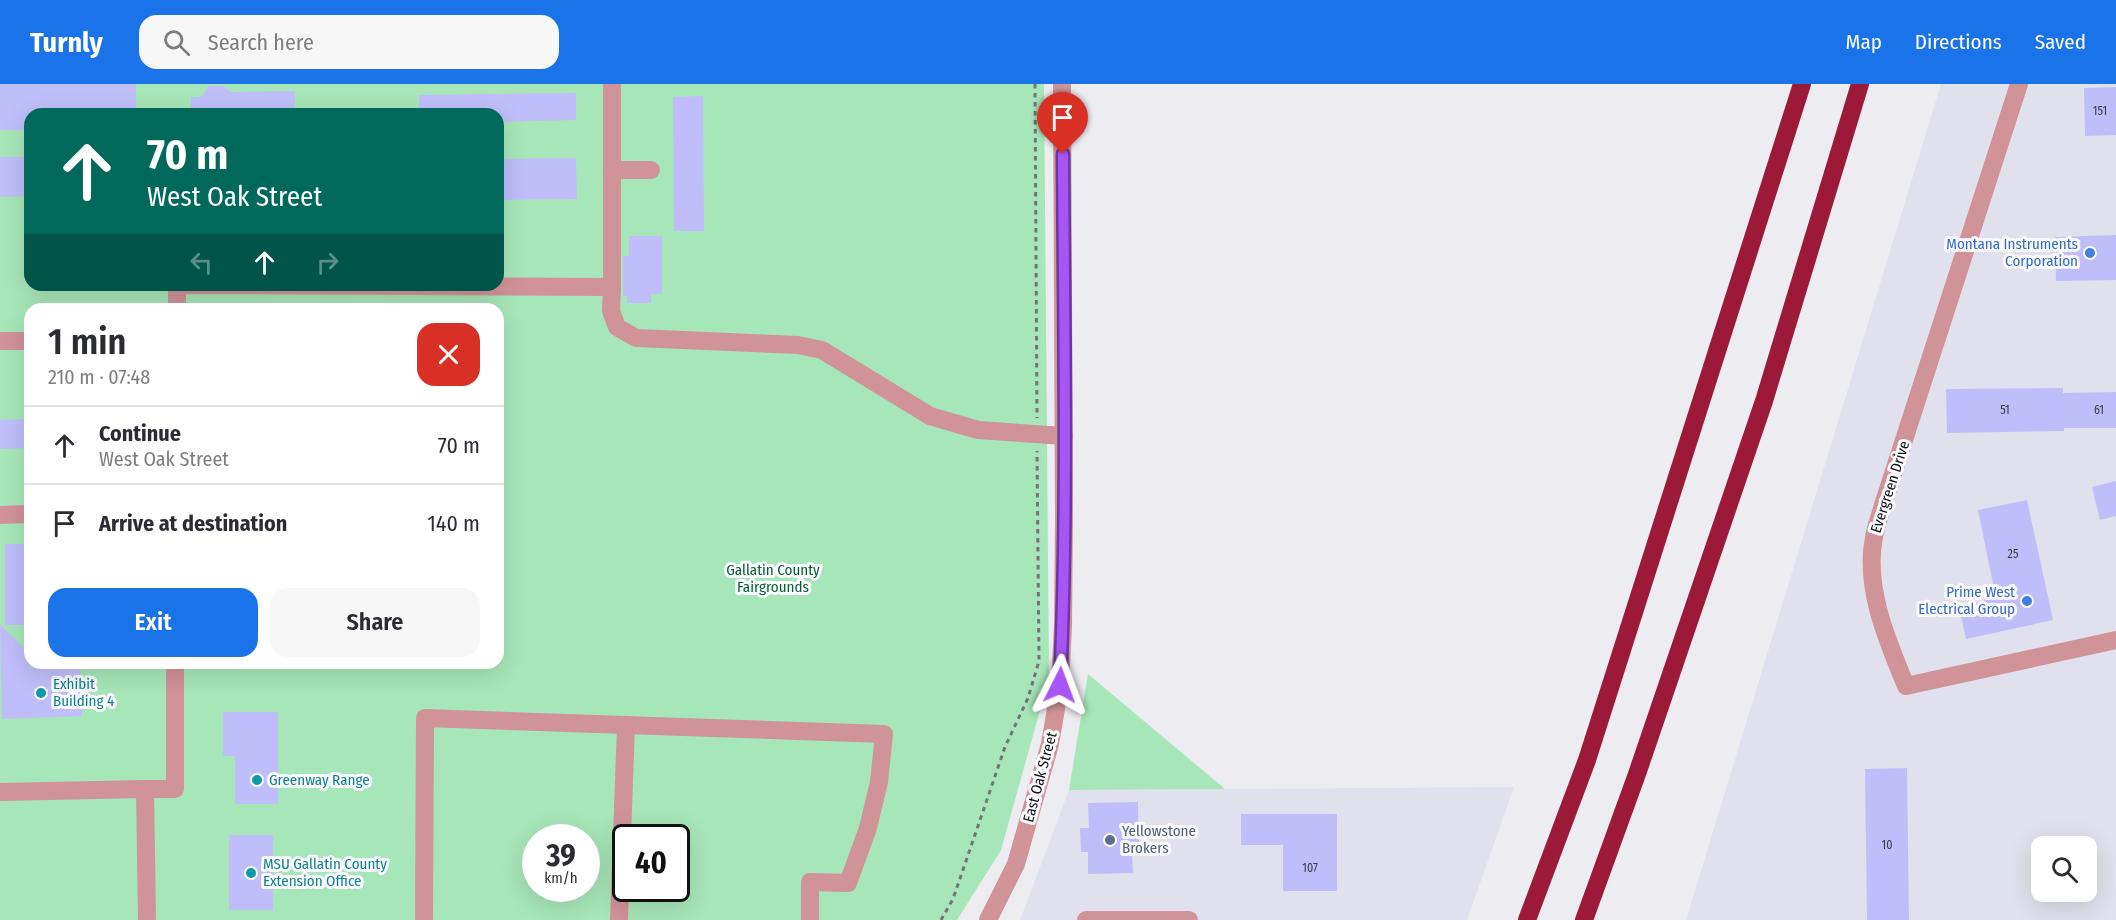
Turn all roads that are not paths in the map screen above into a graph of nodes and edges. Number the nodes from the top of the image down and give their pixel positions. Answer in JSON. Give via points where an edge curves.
{"nodes":[{"id":1,"x":612,"y":84,"type":"edge"},
{"id":2,"x":1062,"y":84,"type":"edge"},
{"id":3,"x":1802,"y":84,"type":"edge"},
{"id":4,"x":1860,"y":84,"type":"edge"},
{"id":5,"x":2019,"y":84,"type":"edge"},
{"id":6,"x":612,"y":170,"type":"junction"},
{"id":7,"x":651,"y":170,"type":"dead end"},
{"id":8,"x":504,"y":287,"type":"edge"},
{"id":9,"x":612,"y":287,"type":"junction"},
{"id":10,"x":0,"y":340,"type":"edge"},
{"id":11,"x":24,"y":341,"type":"edge"},
{"id":12,"x":1064,"y":436,"type":"junction"},
{"id":13,"x":0,"y":514,"type":"edge"},
{"id":14,"x":24,"y":514,"type":"edge"},
{"id":15,"x":2116,"y":640,"type":"edge"},
{"id":16,"x":176,"y":669,"type":"edge"},
{"id":17,"x":626,"y":725,"type":"junction"},
{"id":18,"x":145,"y":789,"type":"junction"},
{"id":19,"x":0,"y":792,"type":"edge"},
{"id":20,"x":147,"y":920,"type":"edge"},
{"id":21,"x":424,"y":920,"type":"edge"},
{"id":22,"x":620,"y":920,"type":"edge"},
{"id":23,"x":810,"y":920,"type":"edge"},
{"id":24,"x":988,"y":920,"type":"edge"},
{"id":25,"x":1086,"y":920,"type":"edge"},
{"id":26,"x":1189,"y":920,"type":"edge"},
{"id":27,"x":1527,"y":920,"type":"edge"},
{"id":28,"x":1584,"y":920,"type":"edge"}],
"edges":[{"from":1,"to":6,"type":"street"},
{"from":2,"to":12,"type":"street","name":"East Oak Street"},
{"from":3,"to":27,"type":"highway","via":[[1587,760]]},
{"from":4,"to":28,"type":"highway","via":[[1764,401]]},
{"from":5,"to":15,"type":"street","name":"Evergreen Drive","via":[[1880,516],[1872,563],[1875,597],[1887,641],[1906,686]]},
{"from":6,"to":7,"type":"street"},
{"from":6,"to":9,"type":"street"},
{"from":8,"to":9,"type":"street"},
{"from":9,"to":12,"type":"street","via":[[611,311],[617,327],[636,338],[798,345],[822,350],[930,416],[978,430]]},
{"from":10,"to":11,"type":"street"},
{"from":12,"to":24,"type":"street","name":"East Oak Street","via":[[1060,685],[1050,744],[1016,864]]},
{"from":13,"to":14,"type":"street"},
{"from":16,"to":18,"type":"street","via":[[175,789]]},
{"from":17,"to":21,"type":"street","via":[[425,717]]},
{"from":17,"to":22,"type":"street"},
{"from":17,"to":23,"type":"street","via":[[884,734],[879,782],[848,883],[810,882]]},
{"from":18,"to":19,"type":"street"},
{"from":18,"to":20,"type":"street"},
{"from":25,"to":26,"type":"street"}]}
